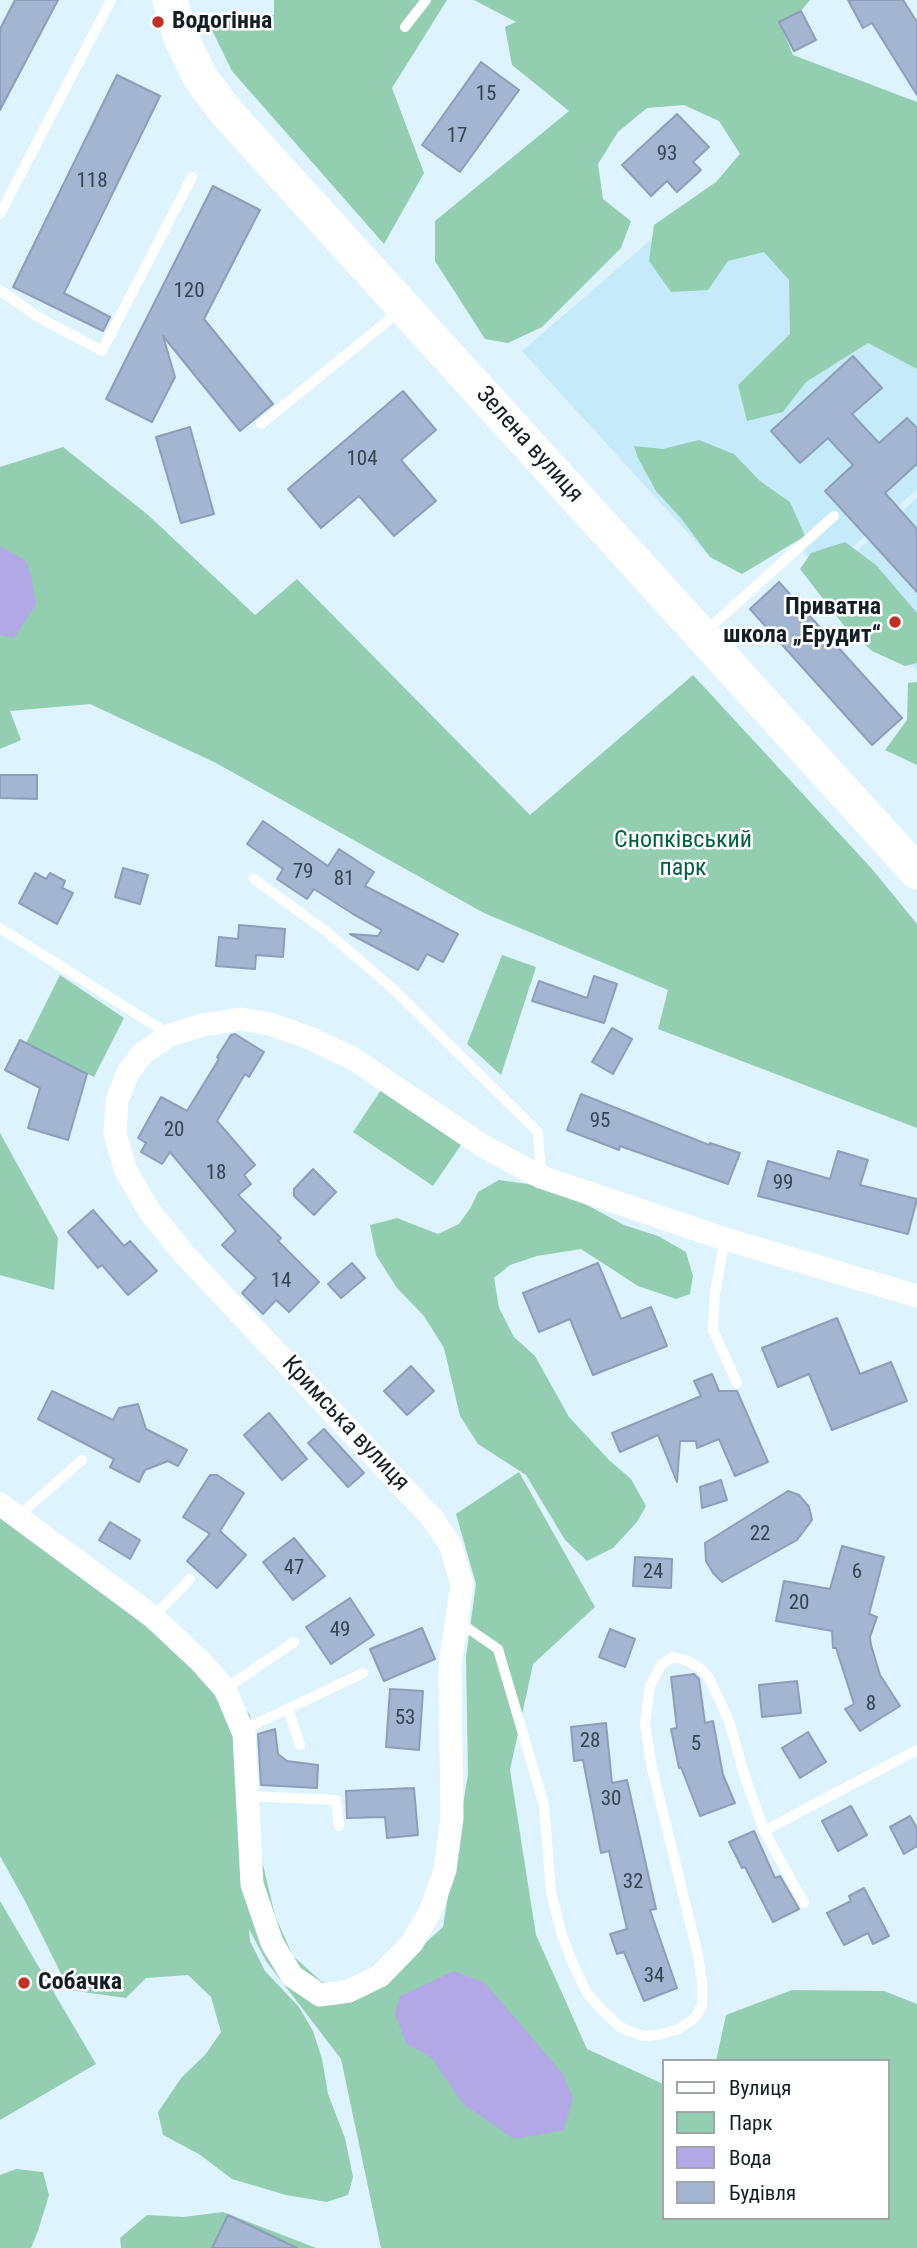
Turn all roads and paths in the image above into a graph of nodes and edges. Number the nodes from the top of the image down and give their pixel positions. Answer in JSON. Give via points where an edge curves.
{"nodes":[{"id":1,"x":111,"y":0,"type":"edge"},
{"id":2,"x":170,"y":0,"type":"edge"},
{"id":3,"x":426,"y":0,"type":"edge"},
{"id":4,"x":405,"y":27,"type":"dead end"},
{"id":5,"x":192,"y":177,"type":"dead end"},
{"id":6,"x":0,"y":214,"type":"edge"},
{"id":7,"x":0,"y":290,"type":"edge"},
{"id":8,"x":404,"y":308,"type":"junction"},
{"id":9,"x":261,"y":424,"type":"dead end"},
{"id":10,"x":834,"y":516,"type":"dead end"},
{"id":11,"x":703,"y":635,"type":"junction"},
{"id":12,"x":917,"y":872,"type":"edge"},
{"id":13,"x":254,"y":879,"type":"dead end"},
{"id":14,"x":0,"y":929,"type":"edge"},
{"id":15,"x":170,"y":1035,"type":"junction"},
{"id":16,"x":541,"y":1177,"type":"junction"},
{"id":17,"x":725,"y":1239,"type":"junction"},
{"id":18,"x":917,"y":1296,"type":"edge"},
{"id":19,"x":737,"y":1383,"type":"dead end"},
{"id":20,"x":82,"y":1460,"type":"dead end"},
{"id":21,"x":9,"y":1511,"type":"edge"},
{"id":22,"x":190,"y":1579,"type":"dead end"},
{"id":23,"x":153,"y":1617,"type":"junction"},
{"id":24,"x":456,"y":1620,"type":"junction"},
{"id":25,"x":294,"y":1642,"type":"dead end"},
{"id":26,"x":363,"y":1674,"type":"dead end"},
{"id":27,"x":225,"y":1689,"type":"junction"},
{"id":28,"x":288,"y":1709,"type":"junction"},
{"id":29,"x":243,"y":1730,"type":"junction"},
{"id":30,"x":300,"y":1745,"type":"dead end"},
{"id":31,"x":917,"y":1750,"type":"edge"},
{"id":32,"x":247,"y":1796,"type":"junction"},
{"id":33,"x":339,"y":1826,"type":"dead end"},
{"id":34,"x":764,"y":1831,"type":"junction"},
{"id":35,"x":804,"y":1903,"type":"dead end"}],
"edges":[{"from":1,"to":6,"type":"lane"},
{"from":2,"to":8,"type":"main road","name":"Зелена вулиця","via":[[181,38],[200,77],[227,113]]},
{"from":3,"to":4,"type":"lane"},
{"from":5,"to":7,"type":"lane","via":[[102,351],[38,317]]},
{"from":8,"to":9,"type":"lane"},
{"from":8,"to":11,"type":"main road","name":"Зелена вулиця"},
{"from":10,"to":11,"type":"lane"},
{"from":11,"to":12,"type":"main road","name":"Зелена вулиця"},
{"from":13,"to":16,"type":"lane","via":[[327,932],[391,987],[538,1132]]},
{"from":14,"to":15,"type":"lane"},
{"from":15,"to":16,"type":"street","name":"Кримська вулиця","via":[[241,1018],[307,1037],[352,1058],[483,1146]]},
{"from":15,"to":24,"type":"street","name":"Кримська вулиця","via":[[142,1054],[127,1074],[117,1101],[115,1134],[125,1171],[184,1254],[432,1518],[450,1544],[462,1584]]},
{"from":16,"to":17,"type":"street","name":"Кримська вулиця"},
{"from":17,"to":18,"type":"street","name":"Кримська вулиця"},
{"from":17,"to":19,"type":"lane","via":[[713,1330]]},
{"from":20,"to":21,"type":"lane"},
{"from":21,"to":23,"type":"street","name":"Кримська вулиця"},
{"from":22,"to":23,"type":"lane"},
{"from":23,"to":27,"type":"street","name":"Кримська вулиця"},
{"from":24,"to":32,"type":"street","name":"Кримська вулиця","via":[[450,1665],[452,1818],[445,1870],[431,1910],[412,1943],[380,1976],[349,1991],[320,1994],[292,1976],[272,1943],[251,1884]]},
{"from":24,"to":34,"type":"lane","via":[[498,1649],[544,1805],[551,1892],[562,1935],[587,1993],[620,2027],[643,2036],[669,2032],[696,2017],[702,2005],[697,1951],[645,1723],[650,1686],[661,1665],[673,1657],[700,1668],[718,1693]]},
{"from":25,"to":27,"type":"lane"},
{"from":26,"to":28,"type":"lane"},
{"from":27,"to":29,"type":"street","name":"Кримська вулиця"},
{"from":28,"to":29,"type":"lane"},
{"from":28,"to":30,"type":"lane"},
{"from":29,"to":32,"type":"street","name":"Кримська вулиця"},
{"from":31,"to":34,"type":"lane"},
{"from":32,"to":33,"type":"lane","via":[[336,1800]]},
{"from":34,"to":35,"type":"lane"}]}
